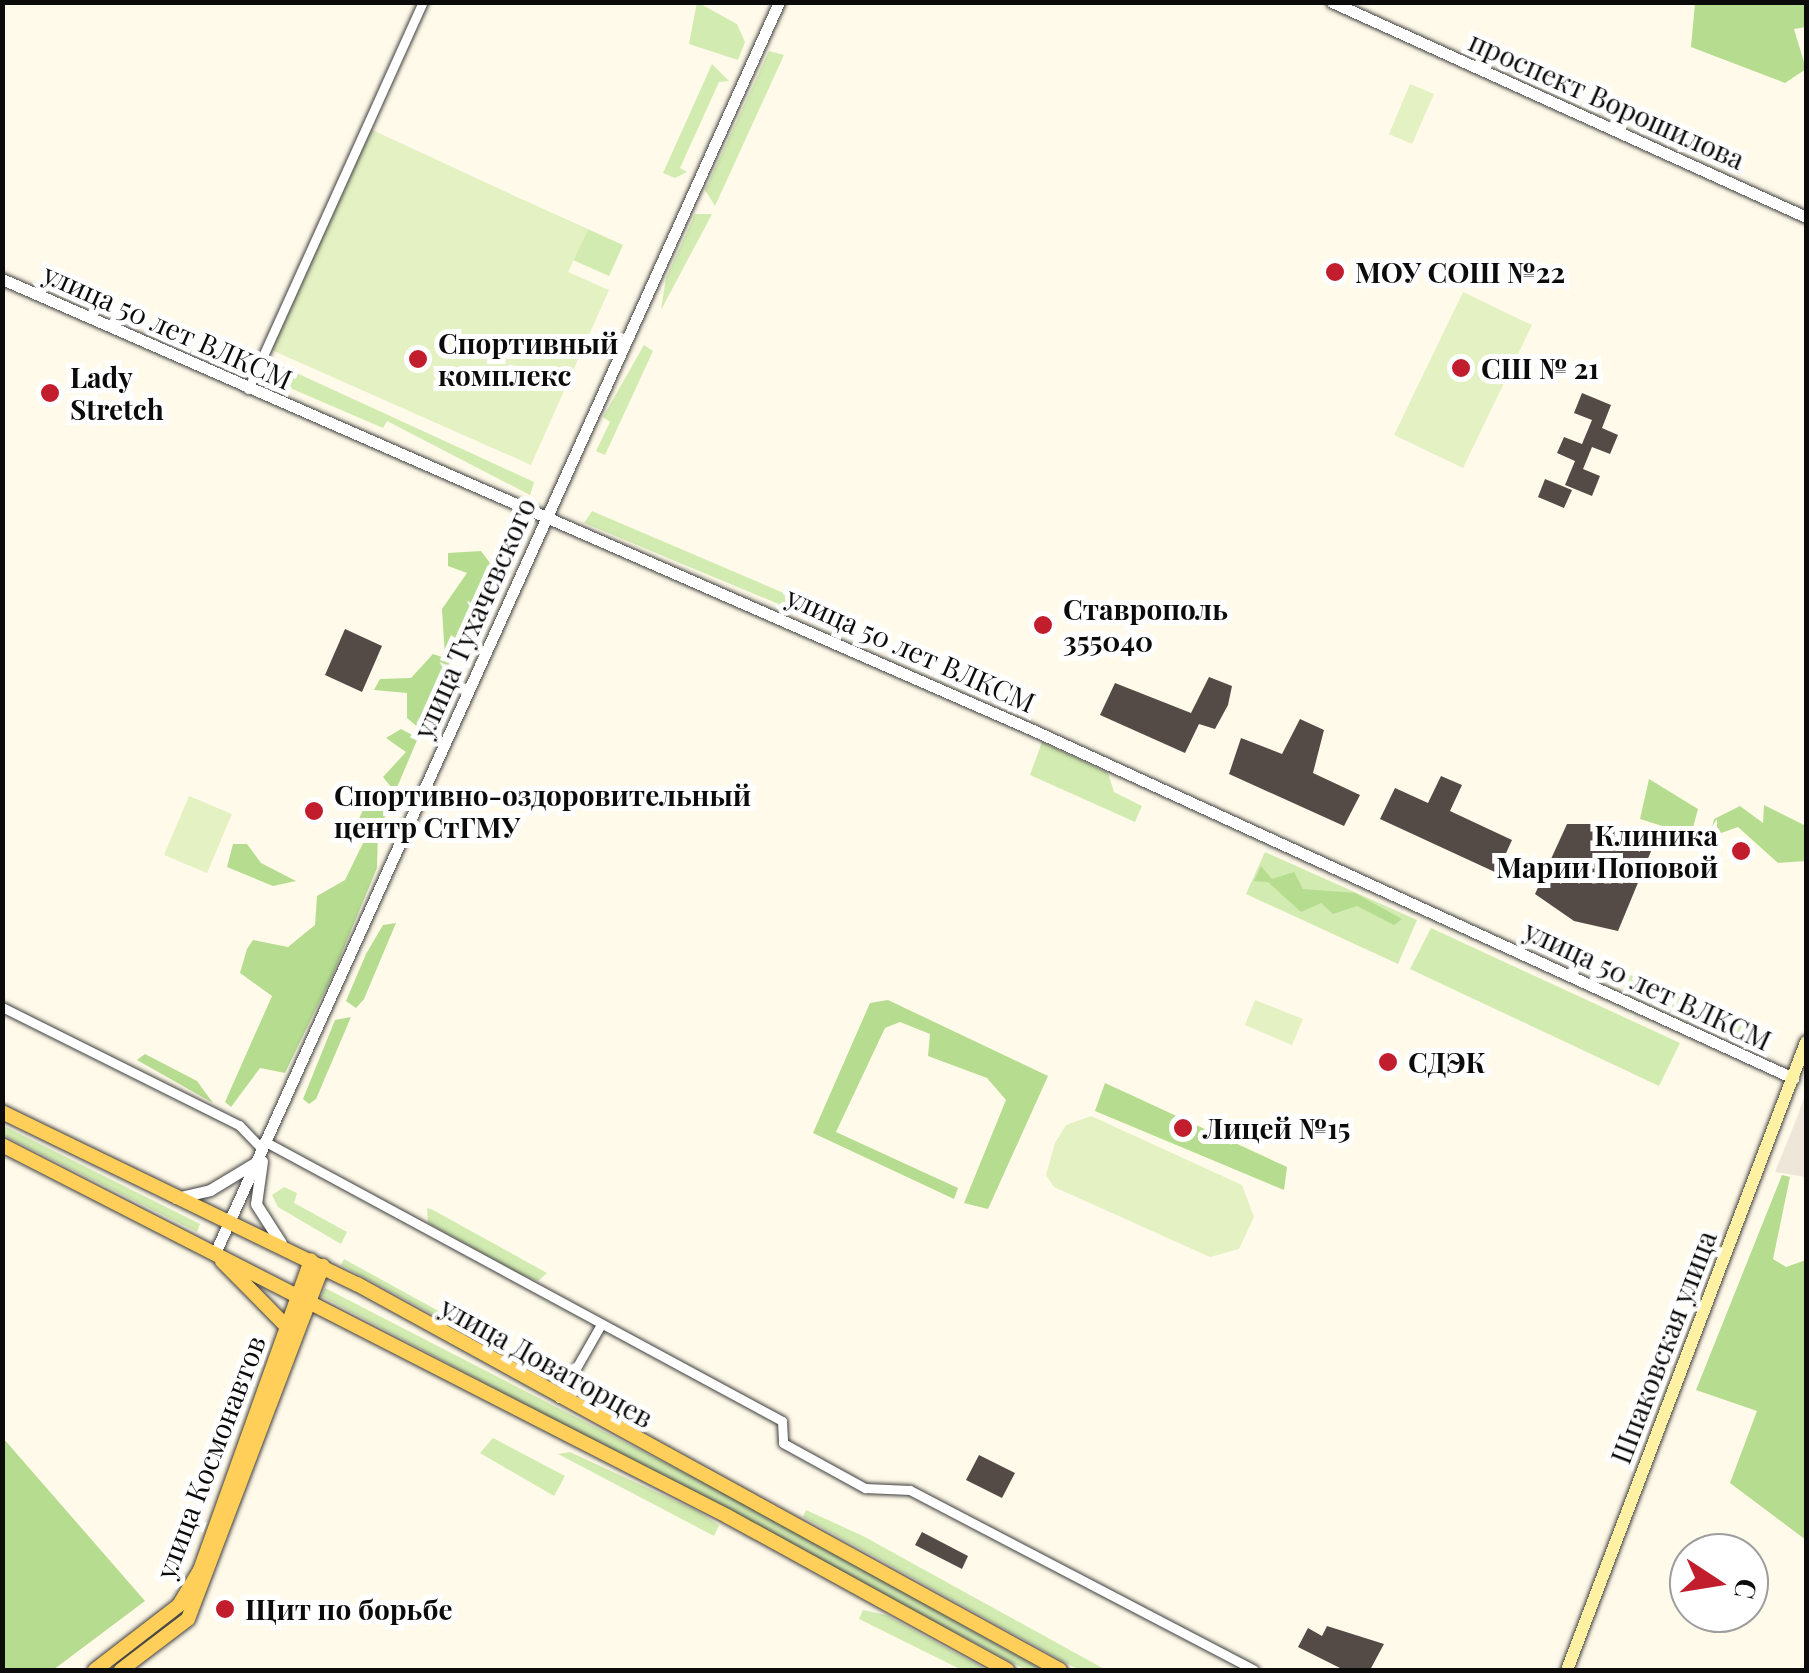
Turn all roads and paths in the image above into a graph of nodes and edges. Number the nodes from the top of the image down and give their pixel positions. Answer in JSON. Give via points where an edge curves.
{"nodes":[{"id":1,"x":423,"y":2,"type":"edge"},
{"id":2,"x":779,"y":2,"type":"edge"},
{"id":3,"x":1332,"y":2,"type":"edge"},
{"id":4,"x":1806,"y":218,"type":"edge"},
{"id":5,"x":2,"y":280,"type":"edge"},
{"id":6,"x":248,"y":389,"type":"junction"},
{"id":7,"x":546,"y":520,"type":"junction"},
{"id":8,"x":2,"y":1007,"type":"edge"},
{"id":9,"x":1806,"y":1042,"type":"edge"},
{"id":10,"x":1793,"y":1078,"type":"junction"},
{"id":11,"x":2,"y":1112,"type":"edge"},
{"id":12,"x":2,"y":1145,"type":"edge"},
{"id":13,"x":260,"y":1151,"type":"junction"},
{"id":14,"x":176,"y":1198,"type":"junction"},
{"id":15,"x":229,"y":1221,"type":"junction"},
{"id":16,"x":284,"y":1246,"type":"junction"},
{"id":17,"x":215,"y":1253,"type":"junction"},
{"id":18,"x":317,"y":1263,"type":"junction"},
{"id":19,"x":303,"y":1292,"type":"junction"},
{"id":20,"x":334,"y":1313,"type":"junction"},
{"id":21,"x":600,"y":1326,"type":"junction"},
{"id":22,"x":291,"y":1328,"type":"junction"},
{"id":23,"x":558,"y":1400,"type":"junction"},
{"id":24,"x":95,"y":1670,"type":"edge"},
{"id":25,"x":122,"y":1670,"type":"edge"},
{"id":26,"x":1008,"y":1670,"type":"edge"},
{"id":27,"x":1060,"y":1670,"type":"edge"},
{"id":28,"x":1254,"y":1670,"type":"edge"},
{"id":29,"x":1567,"y":1670,"type":"edge"}],
"edges":[{"from":1,"to":6,"type":"street"},
{"from":2,"to":7,"type":"street","name":"улица Тухачевского"},
{"from":3,"to":4,"type":"street","name":"проспект Ворошилова"},
{"from":5,"to":6,"type":"street","name":"улица 50 лет ВЛКСМ"},
{"from":6,"to":7,"type":"street","name":"улица 50 лет ВЛКСМ"},
{"from":7,"to":10,"type":"street","name":"улица 50 лет ВЛКСМ"},
{"from":7,"to":13,"type":"street","name":"улица Тухачевского"},
{"from":8,"to":13,"type":"street","via":[[240,1125]]},
{"from":9,"to":10,"type":"main road","name":"Шпаковская улица"},
{"from":10,"to":29,"type":"main road","name":"Шпаковская улица"},
{"from":11,"to":14,"type":"main road","name":"улица Доваторцев"},
{"from":12,"to":17,"type":"main road","name":"улица Доваторцев"},
{"from":13,"to":14,"type":"street","via":[[210,1190]]},
{"from":13,"to":15,"type":"street","name":"улица Тухачевского"},
{"from":13,"to":16,"type":"street","via":[[256,1204]]},
{"from":13,"to":21,"type":"street"},
{"from":14,"to":15,"type":"main road","name":"улица Доваторцев"},
{"from":15,"to":16,"type":"main road","name":"улица Доваторцев"},
{"from":15,"to":17,"type":"street","name":"улица Тухачевского"},
{"from":16,"to":18,"type":"main road","name":"улица Доваторцев"},
{"from":17,"to":19,"type":"main road","name":"улица Доваторцев"},
{"from":17,"to":22,"type":"main road"},
{"from":18,"to":19,"type":"main road"},
{"from":18,"to":23,"type":"main road","name":"улица Доваторцев"},
{"from":19,"to":20,"type":"main road","name":"улица Доваторцев"},
{"from":19,"to":22,"type":"main road"},
{"from":20,"to":22,"type":"main road"},
{"from":20,"to":26,"type":"main road","name":"улица Доваторцев"},
{"from":21,"to":23,"type":"street"},
{"from":21,"to":28,"type":"street","via":[[782,1421],[784,1443],[865,1488],[910,1490]]},
{"from":22,"to":24,"type":"main road","name":"улица Космонавтов","via":[[190,1588]]},
{"from":22,"to":25,"type":"main road","name":"улица Космонавтов","via":[[188,1619]]},
{"from":23,"to":27,"type":"main road","name":"улица Доваторцев"}]}
